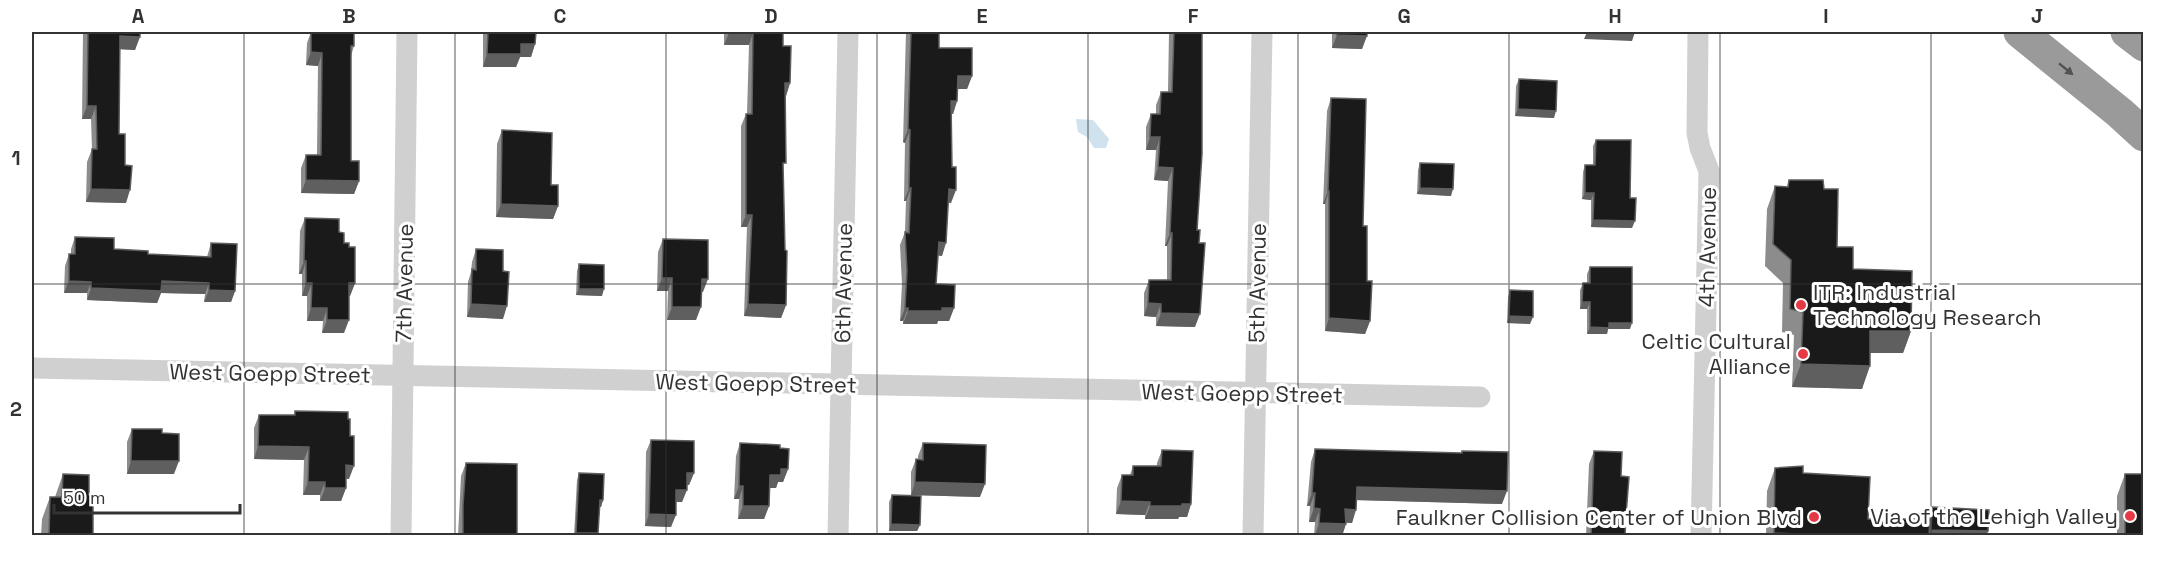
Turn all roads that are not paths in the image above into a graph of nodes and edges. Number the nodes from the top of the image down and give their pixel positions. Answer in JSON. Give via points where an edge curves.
{"nodes":[{"id":1,"x":407,"y":32,"type":"edge"},
{"id":2,"x":848,"y":32,"type":"edge"},
{"id":3,"x":1262,"y":32,"type":"edge"},
{"id":4,"x":1698,"y":32,"type":"edge"},
{"id":5,"x":2020,"y":32,"type":"edge"},
{"id":6,"x":2127,"y":32,"type":"edge"},
{"id":7,"x":2144,"y":45,"type":"edge"},
{"id":8,"x":2144,"y":135,"type":"edge"},
{"id":9,"x":32,"y":368,"type":"edge"},
{"id":10,"x":402,"y":375,"type":"junction"},
{"id":11,"x":841,"y":385,"type":"junction"},
{"id":12,"x":1255,"y":393,"type":"junction"},
{"id":13,"x":1480,"y":397,"type":"dead end"},
{"id":14,"x":401,"y":536,"type":"edge"},
{"id":15,"x":838,"y":536,"type":"edge"},
{"id":16,"x":1252,"y":536,"type":"edge"},
{"id":17,"x":1701,"y":536,"type":"edge"}],
"edges":[{"from":1,"to":10,"type":"street","name":"7th Avenue"},
{"from":2,"to":11,"type":"street","name":"6th Avenue"},
{"from":3,"to":12,"type":"street","name":"5th Avenue"},
{"from":4,"to":17,"type":"street","name":"4th Avenue","via":[[1698,133],[1709,171]]},
{"from":5,"to":8,"type":"highway","one_way":true},
{"from":6,"to":7,"type":"highway"},
{"from":9,"to":10,"type":"street","name":"West Goepp Street"},
{"from":10,"to":11,"type":"street","name":"West Goepp Street"},
{"from":10,"to":14,"type":"street","name":"7th Avenue"},
{"from":11,"to":12,"type":"street","name":"West Goepp Street"},
{"from":11,"to":15,"type":"street","name":"6th Avenue"},
{"from":12,"to":13,"type":"street","name":"West Goepp Street"},
{"from":12,"to":16,"type":"street","name":"5th Avenue"}]}
